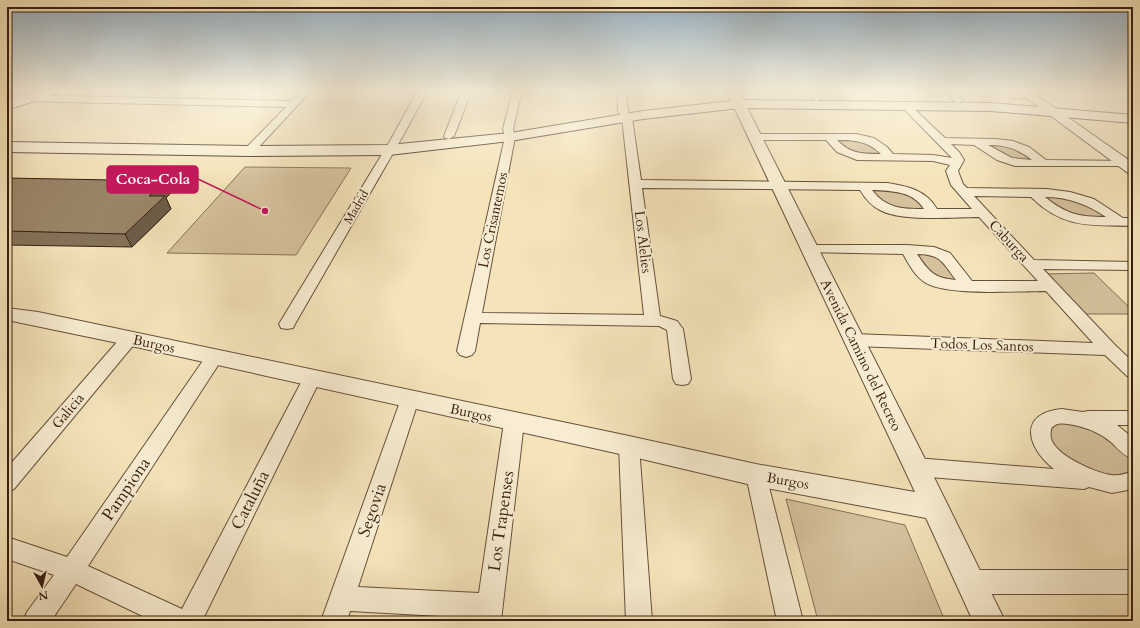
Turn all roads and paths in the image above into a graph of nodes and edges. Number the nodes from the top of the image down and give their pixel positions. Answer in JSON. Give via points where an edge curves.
{"nodes":[{"id":1,"x":279,"y":119,"type":"edge"},
{"id":2,"x":407,"y":119,"type":"edge"},
{"id":3,"x":455,"y":119,"type":"edge"},
{"id":4,"x":512,"y":119,"type":"edge"},
{"id":5,"x":593,"y":119,"type":"edge"},
{"id":6,"x":626,"y":119,"type":"edge"},
{"id":7,"x":746,"y":119,"type":"edge"},
{"id":8,"x":920,"y":119,"type":"edge"},
{"id":9,"x":1062,"y":119,"type":"edge"},
{"id":10,"x":509,"y":133,"type":"junction"},
{"id":11,"x":449,"y":136,"type":"junction"},
{"id":12,"x":755,"y":137,"type":"junction"},
{"id":13,"x":829,"y":137,"type":"junction"},
{"id":14,"x":7,"y":139,"type":"edge"},
{"id":15,"x":943,"y":141,"type":"junction"},
{"id":16,"x":977,"y":142,"type":"junction"},
{"id":17,"x":392,"y":146,"type":"junction"},
{"id":18,"x":7,"y":147,"type":"edge"},
{"id":19,"x":253,"y":147,"type":"junction"},
{"id":20,"x":890,"y":157,"type":"junction"},
{"id":21,"x":957,"y":163,"type":"junction"},
{"id":22,"x":1044,"y":163,"type":"junction"},
{"id":23,"x":1128,"y":167,"type":"edge"},
{"id":24,"x":636,"y":184,"type":"junction"},
{"id":25,"x":779,"y":185,"type":"junction"},
{"id":26,"x":863,"y":186,"type":"junction"},
{"id":27,"x":964,"y":192,"type":"junction"},
{"id":28,"x":1034,"y":193,"type":"junction"},
{"id":29,"x":933,"y":213,"type":"junction"},
{"id":30,"x":983,"y":213,"type":"junction"},
{"id":31,"x":1126,"y":222,"type":"edge"},
{"id":32,"x":809,"y":249,"type":"junction"},
{"id":33,"x":907,"y":250,"type":"junction"},
{"id":34,"x":1030,"y":264,"type":"junction"},
{"id":35,"x":1133,"y":266,"type":"edge"},
{"id":36,"x":968,"y":286,"type":"junction"},
{"id":37,"x":1051,"y":286,"type":"junction"},
{"id":38,"x":7,"y":314,"type":"edge"},
{"id":39,"x":473,"y":318,"type":"junction"},
{"id":40,"x":653,"y":320,"type":"junction"},
{"id":41,"x":287,"y":324,"type":"dead end"},
{"id":42,"x":130,"y":338,"type":"junction"},
{"id":43,"x":854,"y":340,"type":"junction"},
{"id":44,"x":1109,"y":349,"type":"junction"},
{"id":45,"x":466,"y":350,"type":"dead end"},
{"id":46,"x":215,"y":356,"type":"junction"},
{"id":47,"x":1133,"y":372,"type":"edge"},
{"id":48,"x":312,"y":378,"type":"junction"},
{"id":49,"x":682,"y":379,"type":"dead end"},
{"id":50,"x":410,"y":399,"type":"junction"},
{"id":51,"x":1080,"y":418,"type":"junction"},
{"id":52,"x":1133,"y":418,"type":"edge"},
{"id":53,"x":514,"y":422,"type":"junction"},
{"id":54,"x":629,"y":446,"type":"junction"},
{"id":55,"x":1133,"y":451,"type":"edge"},
{"id":56,"x":916,"y":467,"type":"junction"},
{"id":57,"x":756,"y":475,"type":"junction"},
{"id":58,"x":1133,"y":480,"type":"edge"},
{"id":59,"x":1096,"y":481,"type":"junction"},
{"id":60,"x":7,"y":484,"type":"edge"},
{"id":61,"x":935,"y":508,"type":"junction"},
{"id":62,"x":7,"y":548,"type":"edge"},
{"id":63,"x":72,"y":570,"type":"junction"},
{"id":64,"x":970,"y":582,"type":"junction"},
{"id":65,"x":1131,"y":585,"type":"edge"},
{"id":66,"x":342,"y":598,"type":"junction"},
{"id":67,"x":489,"y":614,"type":"edge"},
{"id":68,"x":36,"y":621,"type":"edge"},
{"id":69,"x":180,"y":621,"type":"edge"},
{"id":70,"x":189,"y":621,"type":"edge"},
{"id":71,"x":334,"y":621,"type":"edge"},
{"id":72,"x":639,"y":621,"type":"edge"},
{"id":73,"x":790,"y":621,"type":"edge"},
{"id":74,"x":989,"y":621,"type":"edge"}],
"edges":[{"from":1,"to":19,"type":"street"},
{"from":2,"to":17,"type":"street","name":"Madrid"},
{"from":3,"to":11,"type":"street"},
{"from":4,"to":10,"type":"street","name":"Los Crisantemos"},
{"from":5,"to":10,"type":"main road"},
{"from":6,"to":24,"type":"street","name":"Los Alelies"},
{"from":7,"to":12,"type":"street","name":"Avenida Camino del Recreo"},
{"from":8,"to":15,"type":"street"},
{"from":9,"to":23,"type":"street"},
{"from":10,"to":11,"type":"main road"},
{"from":10,"to":17,"type":"main road"},
{"from":10,"to":39,"type":"street","name":"Los Crisantemos"},
{"from":11,"to":17,"type":"main road"},
{"from":12,"to":13,"type":"street"},
{"from":12,"to":25,"type":"street","name":"Avenida Camino del Recreo"},
{"from":13,"to":20,"type":"street","via":[[855,137],[873,142],[879,144]]},
{"from":13,"to":20,"type":"street","via":[[837,147],[849,154],[866,158]]},
{"from":14,"to":19,"type":"main road"},
{"from":15,"to":16,"type":"street"},
{"from":15,"to":21,"type":"street","via":[[955,154]]},
{"from":16,"to":22,"type":"street","via":[[1014,144]]},
{"from":16,"to":22,"type":"street","via":[[1002,160],[1020,164]]},
{"from":17,"to":19,"type":"main road"},
{"from":17,"to":41,"type":"street","name":"Madrid"},
{"from":18,"to":19,"type":"main road"},
{"from":20,"to":21,"type":"street","via":[[938,159]]},
{"from":21,"to":27,"type":"street","name":"Caburga","via":[[952,171],[957,185]]},
{"from":22,"to":23,"type":"street"},
{"from":24,"to":25,"type":"street"},
{"from":24,"to":40,"type":"street","name":"Los Alelies"},
{"from":25,"to":26,"type":"street"},
{"from":25,"to":32,"type":"street","name":"Avenida Camino del Recreo"},
{"from":26,"to":29,"type":"street","via":[[875,202],[886,209]]},
{"from":26,"to":29,"type":"street","via":[[900,188],[917,194],[924,198]]},
{"from":27,"to":28,"type":"street"},
{"from":27,"to":30,"type":"street","name":"Caburga"},
{"from":28,"to":31,"type":"street","via":[[1074,196]]},
{"from":28,"to":31,"type":"street","via":[[1068,218]]},
{"from":29,"to":30,"type":"street"},
{"from":30,"to":34,"type":"street","name":"Caburga"},
{"from":32,"to":33,"type":"street"},
{"from":32,"to":43,"type":"street","name":"Avenida Camino del Recreo"},
{"from":33,"to":36,"type":"street","via":[[926,250],[945,256]]},
{"from":33,"to":36,"type":"street","via":[[925,277],[938,284]]},
{"from":34,"to":35,"type":"street"},
{"from":34,"to":37,"type":"street","name":"Caburga"},
{"from":36,"to":37,"type":"street"},
{"from":37,"to":44,"type":"street","name":"Caburga"},
{"from":38,"to":42,"type":"street","name":"Burgos"},
{"from":39,"to":40,"type":"street"},
{"from":39,"to":45,"type":"street","name":"Los Crisantemos"},
{"from":40,"to":49,"type":"street","via":[[668,322],[675,329]]},
{"from":42,"to":46,"type":"street","name":"Burgos"},
{"from":42,"to":60,"type":"street","name":"Galicia"},
{"from":43,"to":44,"type":"street","name":"Todos Los Santos"},
{"from":43,"to":56,"type":"street","name":"Avenida Camino del Recreo"},
{"from":44,"to":47,"type":"street","name":"Caburga"},
{"from":46,"to":48,"type":"street","name":"Burgos"},
{"from":46,"to":63,"type":"street","name":"Pampiona"},
{"from":48,"to":50,"type":"street","name":"Burgos"},
{"from":48,"to":70,"type":"street","name":"Cataluña"},
{"from":50,"to":53,"type":"street","name":"Burgos"},
{"from":50,"to":66,"type":"street","name":"Segovia"},
{"from":51,"to":52,"type":"street"},
{"from":51,"to":55,"type":"street","via":[[1110,431]]},
{"from":51,"to":59,"type":"street","via":[[1054,417],[1045,421],[1040,436],[1053,456],[1065,466]]},
{"from":53,"to":54,"type":"street","name":"Burgos"},
{"from":53,"to":67,"type":"street","name":"Los Trapenses"},
{"from":54,"to":57,"type":"street","name":"Burgos"},
{"from":54,"to":72,"type":"street"},
{"from":56,"to":59,"type":"street"},
{"from":56,"to":61,"type":"street","name":"Avenida Camino del Recreo"},
{"from":57,"to":61,"type":"street","name":"Burgos"},
{"from":57,"to":73,"type":"street"},
{"from":58,"to":59,"type":"street","via":[[1112,484]]},
{"from":61,"to":64,"type":"street","name":"Avenida Camino del Recreo"},
{"from":62,"to":63,"type":"street"},
{"from":63,"to":68,"type":"street","name":"Pampiona"},
{"from":63,"to":69,"type":"street"},
{"from":64,"to":65,"type":"street"},
{"from":64,"to":74,"type":"street","name":"Avenida Camino del Recreo"},
{"from":66,"to":67,"type":"street"},
{"from":66,"to":71,"type":"street","name":"Segovia"}]}
